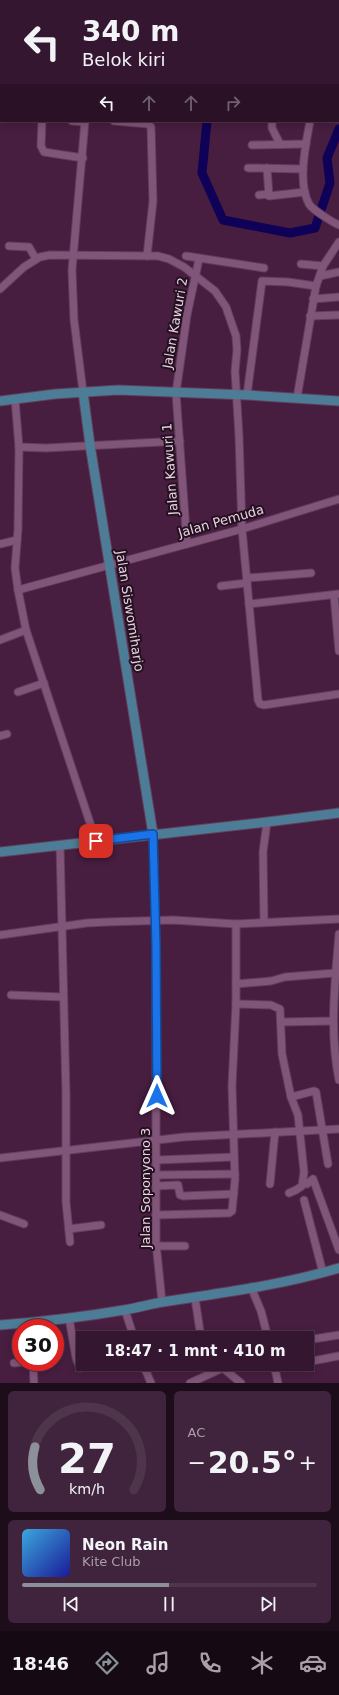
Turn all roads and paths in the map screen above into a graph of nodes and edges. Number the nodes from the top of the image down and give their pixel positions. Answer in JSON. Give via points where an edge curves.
{"nodes":[{"id":1,"x":42,"y":122,"type":"edge"},
{"id":2,"x":85,"y":122,"type":"edge"},
{"id":3,"x":125,"y":122,"type":"edge"},
{"id":4,"x":272,"y":122,"type":"edge"},
{"id":5,"x":310,"y":122,"type":"edge"},
{"id":6,"x":280,"y":144,"type":"junction"},
{"id":7,"x":306,"y":144,"type":"junction"},
{"id":8,"x":252,"y":145,"type":"dead end"},
{"id":9,"x":82,"y":158,"type":"junction"},
{"id":10,"x":248,"y":168,"type":"dead end"},
{"id":11,"x":267,"y":168,"type":"junction"},
{"id":12,"x":303,"y":169,"type":"junction"},
{"id":13,"x":305,"y":192,"type":"junction"},
{"id":14,"x":268,"y":194,"type":"junction"},
{"id":15,"x":259,"y":195,"type":"dead end"},
{"id":16,"x":337,"y":224,"type":"edge"},
{"id":17,"x":339,"y":242,"type":"edge"},
{"id":18,"x":9,"y":246,"type":"dead end"},
{"id":19,"x":75,"y":255,"type":"junction"},
{"id":20,"x":147,"y":256,"type":"junction"},
{"id":21,"x":186,"y":256,"type":"dead end"},
{"id":22,"x":199,"y":258,"type":"junction"},
{"id":23,"x":36,"y":259,"type":"junction"},
{"id":24,"x":301,"y":264,"type":"dead end"},
{"id":25,"x":323,"y":266,"type":"junction"},
{"id":26,"x":339,"y":272,"type":"edge"},
{"id":27,"x":320,"y":276,"type":"junction"},
{"id":28,"x":195,"y":277,"type":"junction"},
{"id":29,"x":262,"y":280,"type":"junction"},
{"id":30,"x":3,"y":281,"type":"edge"},
{"id":31,"x":316,"y":286,"type":"junction"},
{"id":32,"x":0,"y":289,"type":"edge"},
{"id":33,"x":339,"y":297,"type":"edge"},
{"id":34,"x":313,"y":299,"type":"junction"},
{"id":35,"x":310,"y":316,"type":"junction"},
{"id":36,"x":339,"y":316,"type":"edge"},
{"id":37,"x":83,"y":392,"type":"junction"},
{"id":38,"x":176,"y":393,"type":"junction"},
{"id":39,"x":236,"y":395,"type":"junction"},
{"id":40,"x":246,"y":395,"type":"junction"},
{"id":41,"x":297,"y":398,"type":"junction"},
{"id":42,"x":15,"y":399,"type":"junction"},
{"id":43,"x":0,"y":401,"type":"edge"},
{"id":44,"x":339,"y":401,"type":"edge"},
{"id":45,"x":180,"y":441,"type":"junction"},
{"id":46,"x":90,"y":445,"type":"junction"},
{"id":47,"x":18,"y":447,"type":"junction"},
{"id":48,"x":339,"y":499,"type":"edge"},
{"id":49,"x":242,"y":529,"type":"junction"},
{"id":50,"x":17,"y":540,"type":"junction"},
{"id":51,"x":0,"y":544,"type":"edge"},
{"id":52,"x":187,"y":544,"type":"junction"},
{"id":53,"x":109,"y":564,"type":"junction"},
{"id":54,"x":311,"y":573,"type":"dead end"},
{"id":55,"x":247,"y":580,"type":"junction"},
{"id":56,"x":222,"y":586,"type":"dead end"},
{"id":57,"x":18,"y":590,"type":"junction"},
{"id":58,"x":336,"y":594,"type":"edge"},
{"id":59,"x":249,"y":604,"type":"junction"},
{"id":60,"x":26,"y":630,"type":"junction"},
{"id":61,"x":0,"y":640,"type":"edge"},
{"id":62,"x":339,"y":651,"type":"edge"},
{"id":63,"x":44,"y":683,"type":"junction"},
{"id":64,"x":18,"y":692,"type":"dead end"},
{"id":65,"x":339,"y":694,"type":"edge"},
{"id":66,"x":339,"y":813,"type":"edge"},
{"id":67,"x":267,"y":822,"type":"junction"},
{"id":68,"x":153,"y":834,"type":"junction"},
{"id":69,"x":96,"y":841,"type":"junction"},
{"id":70,"x":60,"y":845,"type":"junction"},
{"id":71,"x":0,"y":852,"type":"edge"},
{"id":72,"x":339,"y":919,"type":"edge"},
{"id":73,"x":155,"y":921,"type":"junction"},
{"id":74,"x":264,"y":922,"type":"junction"},
{"id":75,"x":236,"y":924,"type":"junction"},
{"id":76,"x":63,"y":926,"type":"junction"},
{"id":77,"x":339,"y":934,"type":"edge"},
{"id":78,"x":0,"y":935,"type":"edge"},
{"id":79,"x":337,"y":977,"type":"edge"},
{"id":80,"x":236,"y":984,"type":"junction"},
{"id":81,"x":11,"y":995,"type":"dead end"},
{"id":82,"x":63,"y":997,"type":"junction"},
{"id":83,"x":236,"y":1004,"type":"junction"},
{"id":84,"x":333,"y":1020,"type":"junction"},
{"id":85,"x":281,"y":1022,"type":"junction"},
{"id":86,"x":339,"y":1080,"type":"edge"},
{"id":87,"x":291,"y":1096,"type":"junction"},
{"id":88,"x":339,"y":1129,"type":"edge"},
{"id":89,"x":323,"y":1130,"type":"junction"},
{"id":90,"x":300,"y":1131,"type":"junction"},
{"id":91,"x":275,"y":1132,"type":"junction"},
{"id":92,"x":233,"y":1134,"type":"junction"},
{"id":93,"x":157,"y":1141,"type":"junction"},
{"id":94,"x":65,"y":1150,"type":"junction"},
{"id":95,"x":234,"y":1157,"type":"junction"},
{"id":96,"x":0,"y":1158,"type":"edge"},
{"id":97,"x":157,"y":1160,"type":"junction"},
{"id":98,"x":328,"y":1164,"type":"dead end"},
{"id":99,"x":235,"y":1174,"type":"junction"},
{"id":100,"x":156,"y":1175,"type":"junction"},
{"id":101,"x":303,"y":1181,"type":"junction"},
{"id":102,"x":270,"y":1184,"type":"dead end"},
{"id":103,"x":156,"y":1186,"type":"junction"},
{"id":104,"x":289,"y":1193,"type":"dead end"},
{"id":105,"x":234,"y":1194,"type":"junction"},
{"id":106,"x":304,"y":1200,"type":"dead end"},
{"id":107,"x":0,"y":1215,"type":"edge"},
{"id":108,"x":156,"y":1215,"type":"junction"},
{"id":109,"x":24,"y":1224,"type":"dead end"},
{"id":110,"x":101,"y":1225,"type":"dead end"},
{"id":111,"x":69,"y":1230,"type":"junction"},
{"id":112,"x":70,"y":1242,"type":"dead end"},
{"id":113,"x":156,"y":1246,"type":"junction"},
{"id":114,"x":185,"y":1246,"type":"dead end"},
{"id":115,"x":339,"y":1250,"type":"edge"},
{"id":116,"x":339,"y":1268,"type":"edge"},
{"id":117,"x":323,"y":1273,"type":"junction"},
{"id":118,"x":251,"y":1287,"type":"junction"},
{"id":119,"x":195,"y":1298,"type":"junction"},
{"id":120,"x":162,"y":1302,"type":"junction"},
{"id":121,"x":125,"y":1310,"type":"junction"},
{"id":122,"x":69,"y":1318,"type":"junction"},
{"id":123,"x":64,"y":1319,"type":"edge"},
{"id":124,"x":0,"y":1325,"type":"edge"},
{"id":125,"x":12,"y":1325,"type":"edge"},
{"id":126,"x":131,"y":1331,"type":"edge"},
{"id":127,"x":200,"y":1331,"type":"edge"},
{"id":128,"x":266,"y":1331,"type":"edge"},
{"id":129,"x":339,"y":1335,"type":"edge"},
{"id":130,"x":314,"y":1339,"type":"edge"},
{"id":131,"x":339,"y":1356,"type":"edge"},
{"id":132,"x":76,"y":1358,"type":"edge"},
{"id":133,"x":314,"y":1361,"type":"edge"},
{"id":134,"x":33,"y":1371,"type":"edge"},
{"id":135,"x":146,"y":1371,"type":"edge"},
{"id":136,"x":211,"y":1371,"type":"edge"},
{"id":137,"x":226,"y":1371,"type":"edge"},
{"id":138,"x":275,"y":1371,"type":"edge"},
{"id":139,"x":34,"y":1383,"type":"edge"},
{"id":140,"x":151,"y":1383,"type":"edge"},
{"id":141,"x":190,"y":1383,"type":"edge"},
{"id":142,"x":240,"y":1383,"type":"edge"},
{"id":143,"x":278,"y":1383,"type":"edge"}],
"edges":[{"from":1,"to":9,"type":"street","via":[[41,146],[44,152]]},
{"from":2,"to":9,"type":"street"},
{"from":3,"to":20,"type":"street","via":[[148,124],[150,127],[153,201]]},
{"from":4,"to":6,"type":"street","via":[[272,128]]},
{"from":5,"to":7,"type":"street"},
{"from":6,"to":7,"type":"street"},
{"from":6,"to":8,"type":"street"},
{"from":7,"to":12,"type":"street"},
{"from":9,"to":19,"type":"street"},
{"from":10,"to":11,"type":"street"},
{"from":11,"to":12,"type":"street"},
{"from":11,"to":14,"type":"street"},
{"from":12,"to":13,"type":"street"},
{"from":13,"to":14,"type":"street","via":[[271,197]]},
{"from":13,"to":16,"type":"street","via":[[311,207]]},
{"from":14,"to":15,"type":"street"},
{"from":17,"to":25,"type":"street"},
{"from":18,"to":23,"type":"street","via":[[29,247]]},
{"from":19,"to":20,"type":"street"},
{"from":19,"to":23,"type":"street","via":[[50,255]]},
{"from":19,"to":37,"type":"street","via":[[72,295]]},
{"from":20,"to":28,"type":"street","via":[[169,259]]},
{"from":21,"to":22,"type":"street"},
{"from":22,"to":28,"type":"street","name":"Jalan Kawuri 2"},
{"from":22,"to":29,"type":"street","via":[[264,265]]},
{"from":23,"to":30,"type":"street"},
{"from":24,"to":25,"type":"street"},
{"from":25,"to":27,"type":"street"},
{"from":26,"to":27,"type":"street"},
{"from":27,"to":31,"type":"street"},
{"from":28,"to":38,"type":"street","name":"Jalan Kawuri 2"},
{"from":28,"to":39,"type":"street","via":[[215,292],[229,315],[237,344]]},
{"from":29,"to":31,"type":"street"},
{"from":29,"to":40,"type":"street"},
{"from":30,"to":32,"type":"street"},
{"from":31,"to":34,"type":"street"},
{"from":33,"to":34,"type":"street"},
{"from":34,"to":35,"type":"street"},
{"from":35,"to":36,"type":"street"},
{"from":35,"to":41,"type":"street"},
{"from":37,"to":38,"type":"main road","via":[[118,390]]},
{"from":37,"to":42,"type":"main road"},
{"from":37,"to":46,"type":"main road","name":"Jalan Siswomiharjo"},
{"from":38,"to":39,"type":"main road"},
{"from":38,"to":45,"type":"street","name":"Jalan Kawuri 1"},
{"from":39,"to":40,"type":"main road"},
{"from":39,"to":49,"type":"street"},
{"from":40,"to":41,"type":"main road"},
{"from":41,"to":44,"type":"main road"},
{"from":42,"to":43,"type":"main road"},
{"from":42,"to":47,"type":"street"},
{"from":45,"to":46,"type":"street"},
{"from":45,"to":52,"type":"street","name":"Jalan Kawuri 1"},
{"from":46,"to":47,"type":"street"},
{"from":46,"to":53,"type":"main road","name":"Jalan Siswomiharjo"},
{"from":47,"to":50,"type":"street"},
{"from":48,"to":49,"type":"street","name":"Jalan Pemuda"},
{"from":49,"to":52,"type":"street","name":"Jalan Pemuda"},
{"from":49,"to":55,"type":"street"},
{"from":50,"to":51,"type":"street"},
{"from":50,"to":57,"type":"street","via":[[15,568]]},
{"from":52,"to":53,"type":"street","name":"Jalan Pemuda"},
{"from":53,"to":57,"type":"street","name":"Jalan Pemuda"},
{"from":53,"to":68,"type":"main road","name":"Jalan Siswomiharjo"},
{"from":54,"to":55,"type":"street"},
{"from":55,"to":56,"type":"street"},
{"from":55,"to":59,"type":"street"},
{"from":57,"to":60,"type":"street"},
{"from":58,"to":59,"type":"street"},
{"from":58,"to":62,"type":"street"},
{"from":59,"to":65,"type":"street","via":[[260,704]]},
{"from":60,"to":61,"type":"street"},
{"from":60,"to":63,"type":"street"},
{"from":63,"to":64,"type":"street"},
{"from":63,"to":69,"type":"street"},
{"from":66,"to":67,"type":"main road"},
{"from":67,"to":68,"type":"main road"},
{"from":67,"to":74,"type":"street","via":[[263,852]]},
{"from":68,"to":69,"type":"main road"},
{"from":68,"to":73,"type":"street","name":"Jalan Soponyono 3"},
{"from":69,"to":70,"type":"main road"},
{"from":70,"to":71,"type":"main road"},
{"from":70,"to":76,"type":"street"},
{"from":72,"to":74,"type":"street"},
{"from":73,"to":75,"type":"street"},
{"from":73,"to":76,"type":"street"},
{"from":73,"to":93,"type":"street","name":"Jalan Soponyono 3"},
{"from":74,"to":75,"type":"street"},
{"from":75,"to":80,"type":"street"},
{"from":76,"to":78,"type":"street"},
{"from":76,"to":82,"type":"street"},
{"from":77,"to":79,"type":"street"},
{"from":79,"to":80,"type":"street","via":[[286,977]]},
{"from":79,"to":84,"type":"street"},
{"from":80,"to":83,"type":"street"},
{"from":81,"to":82,"type":"street"},
{"from":82,"to":94,"type":"street"},
{"from":83,"to":85,"type":"street","via":[[277,1006],[280,1009]]},
{"from":83,"to":92,"type":"street","via":[[232,1086]]},
{"from":84,"to":85,"type":"street"},
{"from":84,"to":86,"type":"street"},
{"from":85,"to":87,"type":"street","via":[[282,1054]]},
{"from":87,"to":89,"type":"street","via":[[316,1091]]},
{"from":87,"to":90,"type":"street","via":[[298,1115]]},
{"from":88,"to":89,"type":"street"},
{"from":89,"to":90,"type":"street"},
{"from":89,"to":98,"type":"street"},
{"from":90,"to":91,"type":"street"},
{"from":90,"to":101,"type":"street"},
{"from":91,"to":92,"type":"street"},
{"from":91,"to":102,"type":"street"},
{"from":92,"to":93,"type":"street"},
{"from":92,"to":95,"type":"street"},
{"from":93,"to":94,"type":"street"},
{"from":93,"to":97,"type":"street","name":"Jalan Soponyono 3"},
{"from":94,"to":96,"type":"street"},
{"from":94,"to":111,"type":"street"},
{"from":95,"to":97,"type":"street"},
{"from":95,"to":99,"type":"street"},
{"from":97,"to":100,"type":"street","name":"Jalan Soponyono 3"},
{"from":99,"to":100,"type":"street"},
{"from":99,"to":105,"type":"street"},
{"from":100,"to":103,"type":"street","name":"Jalan Soponyono 3"},
{"from":101,"to":104,"type":"street","via":[[300,1188]]},
{"from":101,"to":115,"type":"street","via":[[307,1184],[314,1181]]},
{"from":103,"to":105,"type":"street","via":[[178,1185],[180,1196]]},
{"from":103,"to":108,"type":"street","name":"Jalan Soponyono 3"},
{"from":105,"to":108,"type":"street","via":[[230,1213]]},
{"from":106,"to":117,"type":"street"},
{"from":107,"to":109,"type":"street"},
{"from":108,"to":113,"type":"street","name":"Jalan Soponyono 3"},
{"from":110,"to":111,"type":"street"},
{"from":111,"to":112,"type":"street"},
{"from":113,"to":114,"type":"street"},
{"from":113,"to":120,"type":"street","name":"Jalan Soponyono 3"},
{"from":116,"to":117,"type":"main road"},
{"from":117,"to":118,"type":"main road"},
{"from":118,"to":119,"type":"main road"},
{"from":118,"to":128,"type":"street"},
{"from":119,"to":120,"type":"main road"},
{"from":119,"to":127,"type":"street"},
{"from":120,"to":121,"type":"main road"},
{"from":121,"to":122,"type":"main road"},
{"from":121,"to":126,"type":"street"},
{"from":122,"to":123,"type":"main road"},
{"from":122,"to":132,"type":"street"},
{"from":124,"to":125,"type":"main road"},
{"from":129,"to":130,"type":"street"},
{"from":131,"to":133,"type":"street"},
{"from":134,"to":139,"type":"street"},
{"from":135,"to":140,"type":"street"},
{"from":136,"to":141,"type":"street"},
{"from":137,"to":142,"type":"street"},
{"from":138,"to":143,"type":"street"}]}
